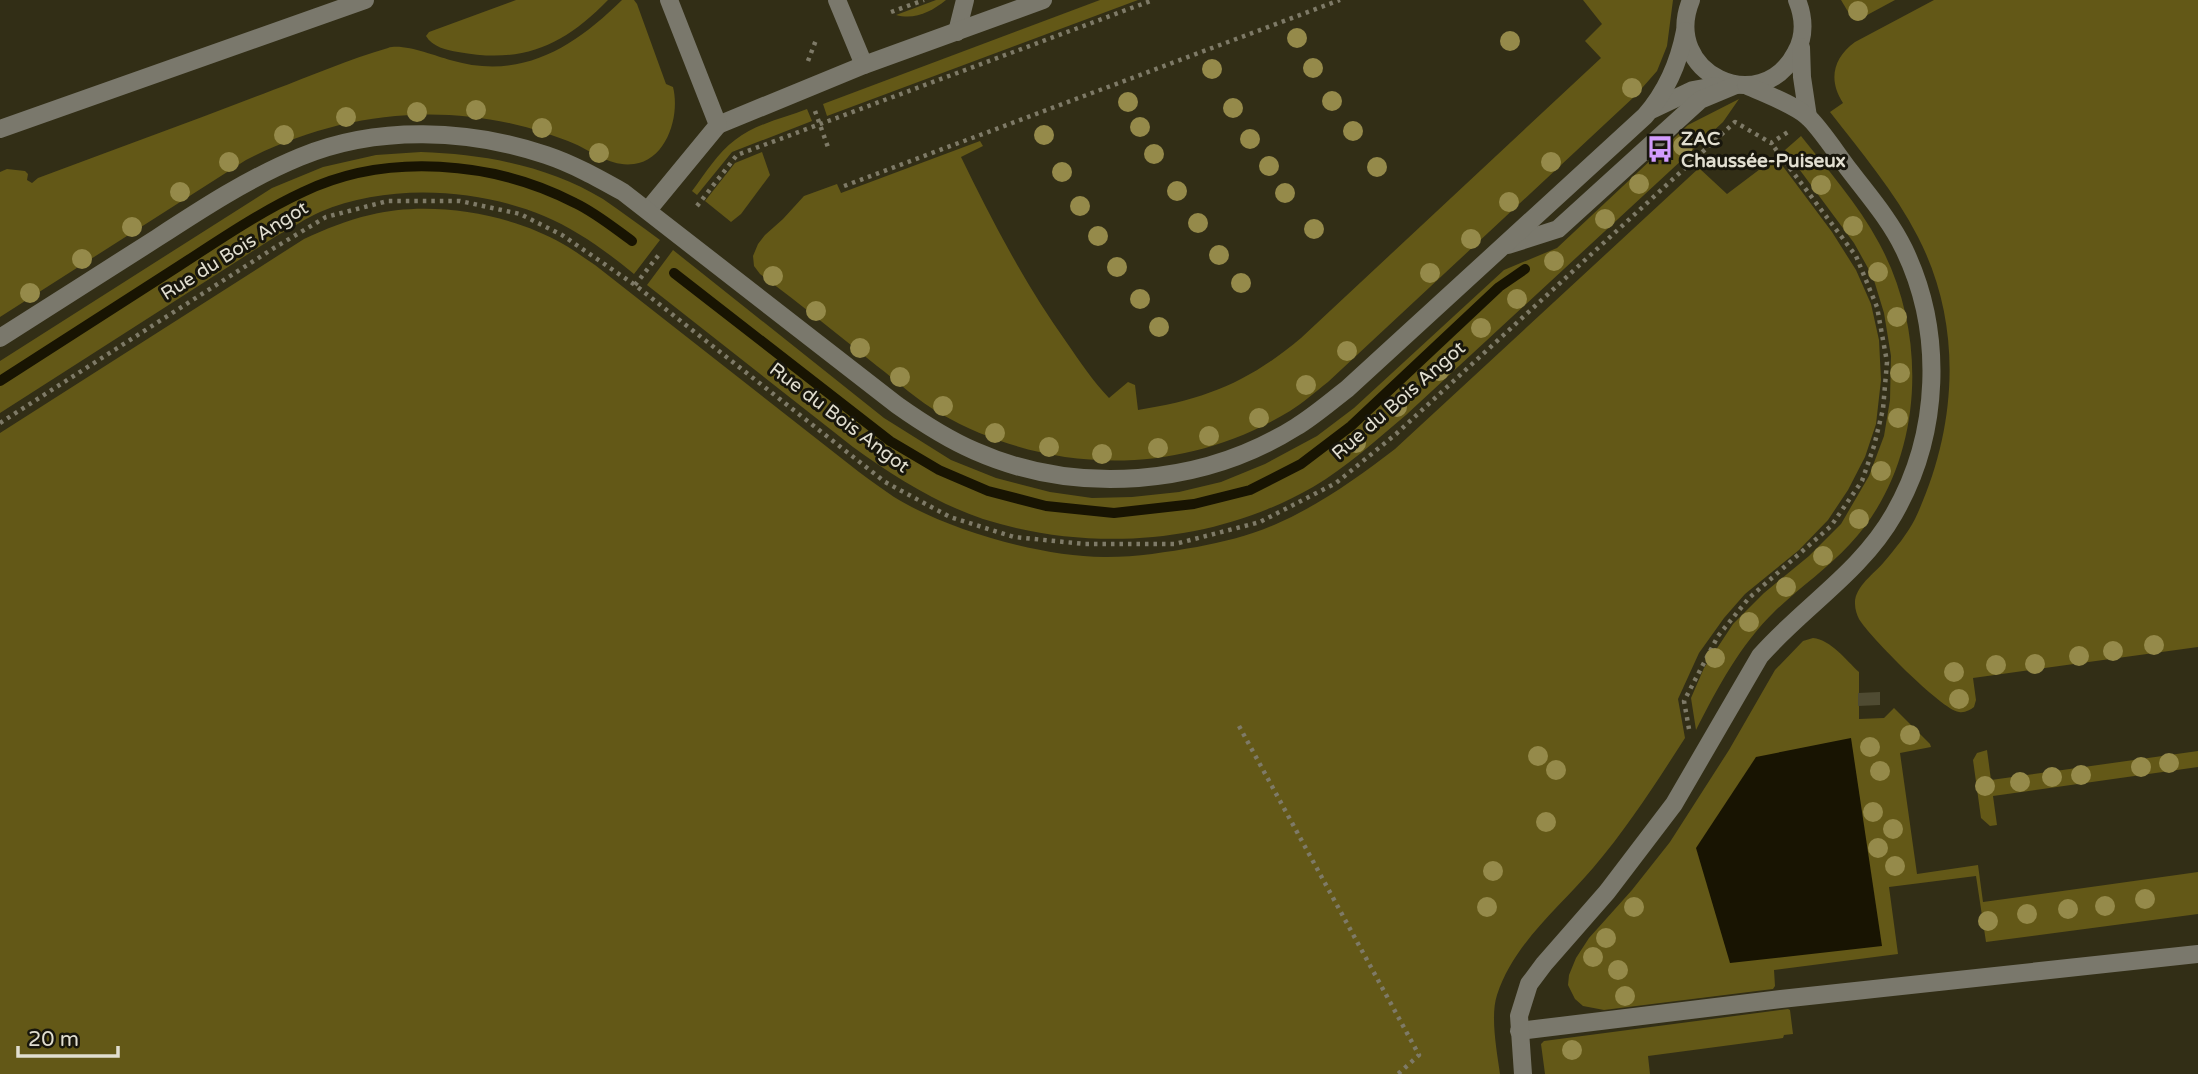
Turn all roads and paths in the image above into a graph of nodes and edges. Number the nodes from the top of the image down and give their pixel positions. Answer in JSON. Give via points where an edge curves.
{"nodes":[{"id":1,"x":365,"y":0,"type":"edge"},
{"id":2,"x":669,"y":0,"type":"edge"},
{"id":3,"x":837,"y":0,"type":"edge"},
{"id":4,"x":924,"y":0,"type":"edge"},
{"id":5,"x":965,"y":0,"type":"edge"},
{"id":6,"x":1043,"y":0,"type":"edge"},
{"id":7,"x":1153,"y":0,"type":"edge"},
{"id":8,"x":1340,"y":0,"type":"edge"},
{"id":9,"x":1691,"y":0,"type":"edge"},
{"id":10,"x":1797,"y":0,"type":"edge"},
{"id":11,"x":891,"y":12,"type":"dead end"},
{"id":12,"x":1685,"y":31,"type":"junction"},
{"id":13,"x":957,"y":32,"type":"junction"},
{"id":14,"x":1802,"y":36,"type":"junction"},
{"id":15,"x":864,"y":65,"type":"junction"},
{"id":16,"x":1741,"y":85,"type":"junction"},
{"id":17,"x":814,"y":107,"type":"dead end"},
{"id":18,"x":1645,"y":116,"type":"junction"},
{"id":19,"x":1808,"y":117,"type":"junction"},
{"id":20,"x":718,"y":125,"type":"junction"},
{"id":21,"x":820,"y":125,"type":"junction"},
{"id":22,"x":0,"y":129,"type":"edge"},
{"id":23,"x":1789,"y":132,"type":"dead end"},
{"id":24,"x":1771,"y":144,"type":"junction"},
{"id":25,"x":829,"y":150,"type":"dead end"},
{"id":26,"x":844,"y":186,"type":"dead end"},
{"id":27,"x":697,"y":206,"type":"dead end"},
{"id":28,"x":648,"y":210,"type":"junction"},
{"id":29,"x":1501,"y":247,"type":"junction"},
{"id":30,"x":661,"y":252,"type":"dead end"},
{"id":31,"x":635,"y":285,"type":"junction"},
{"id":32,"x":0,"y":338,"type":"edge"},
{"id":33,"x":0,"y":423,"type":"edge"},
{"id":34,"x":1239,"y":726,"type":"dead end"},
{"id":35,"x":1690,"y":735,"type":"dead end"},
{"id":36,"x":2198,"y":954,"type":"edge"},
{"id":37,"x":1519,"y":1031,"type":"junction"},
{"id":38,"x":1398,"y":1074,"type":"edge"},
{"id":39,"x":1522,"y":1074,"type":"edge"}],
"edges":[{"from":1,"to":22,"type":"street"},
{"from":2,"to":20,"type":"street"},
{"from":3,"to":15,"type":"street"},
{"from":4,"to":11,"type":"path"},
{"from":5,"to":13,"type":"street"},
{"from":6,"to":13,"type":"street"},
{"from":7,"to":21,"type":"path"},
{"from":8,"to":26,"type":"path"},
{"from":9,"to":12,"type":"street"},
{"from":10,"to":14,"type":"street"},
{"from":12,"to":16,"type":"street","via":[[1701,67],[1717,79]]},
{"from":12,"to":18,"type":"street","via":[[1670,78]]},
{"from":13,"to":15,"type":"street"},
{"from":14,"to":16,"type":"street","via":[[1795,55],[1782,70],[1765,81]]},
{"from":14,"to":19,"type":"street","via":[[1801,77]]},
{"from":15,"to":20,"type":"street"},
{"from":16,"to":18,"type":"street","via":[[1693,90]]},
{"from":16,"to":19,"type":"street"},
{"from":16,"to":29,"type":"street","via":[[1700,100],[1558,229]]},
{"from":17,"to":21,"type":"path"},
{"from":18,"to":29,"type":"street"},
{"from":19,"to":37,"type":"street","via":[[1888,220],[1917,283],[1926,312],[1932,376],[1922,449],[1908,488],[1881,535],[1856,566],[1760,656],[1674,804],[1530,984]]},
{"from":20,"to":28,"type":"street"},
{"from":21,"to":25,"type":"path"},
{"from":21,"to":27,"type":"path","via":[[737,155]]},
{"from":23,"to":24,"type":"path"},
{"from":24,"to":31,"type":"path","name":"Rue du Bois Angot","via":[[1735,122],[1396,434],[1336,483],[1260,522],[1175,544],[1085,544],[1014,537],[950,517],[886,482]]},
{"from":24,"to":35,"type":"path","via":[[1856,256],[1877,307],[1887,362],[1883,409],[1862,481],[1830,526],[1749,597],[1718,636],[1684,701]]},
{"from":28,"to":29,"type":"street","via":[[897,405],[944,435],[1009,463],[1116,480],[1209,465],[1243,455],[1297,427],[1347,389]]},
{"from":28,"to":32,"type":"street","via":[[577,168],[517,146],[419,134],[341,144],[302,156],[221,197]]},
{"from":30,"to":31,"type":"path"},
{"from":31,"to":33,"type":"path","name":"Rue du Bois Angot","via":[[562,235],[520,214],[460,201],[388,201],[326,217]]},
{"from":34,"to":38,"type":"path","via":[[1419,1055]]},
{"from":36,"to":37,"type":"street"},
{"from":37,"to":39,"type":"street"}]}
